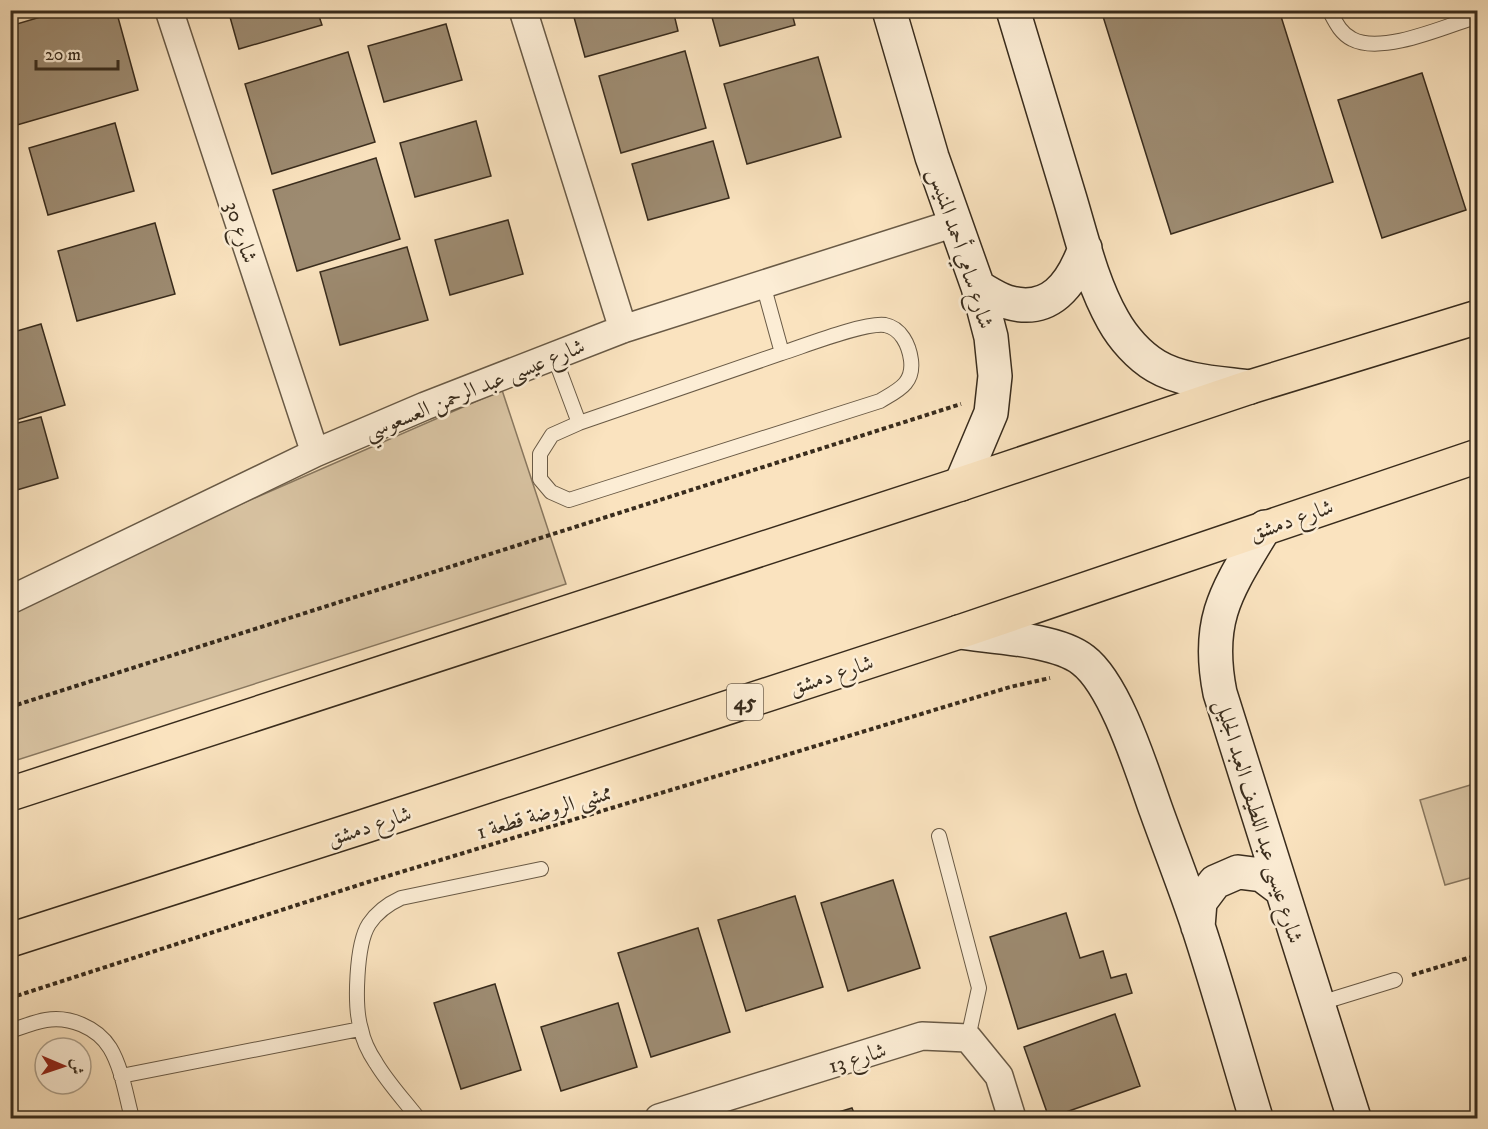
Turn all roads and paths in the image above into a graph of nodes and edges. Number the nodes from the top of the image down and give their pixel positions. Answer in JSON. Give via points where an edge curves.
{"nodes":[{"id":1,"x":169,"y":10,"type":"edge"},
{"id":2,"x":523,"y":10,"type":"edge"},
{"id":3,"x":889,"y":10,"type":"edge"},
{"id":4,"x":1013,"y":10,"type":"edge"},
{"id":5,"x":1329,"y":10,"type":"edge"},
{"id":6,"x":1478,"y":16,"type":"edge"},
{"id":7,"x":955,"y":223,"type":"junction"},
{"id":8,"x":1085,"y":248,"type":"junction"},
{"id":9,"x":763,"y":284,"type":"junction"},
{"id":10,"x":978,"y":287,"type":"junction"},
{"id":11,"x":1478,"y":317,"type":"edge"},
{"id":12,"x":623,"y":329,"type":"junction"},
{"id":13,"x":782,"y":353,"type":"junction"},
{"id":14,"x":554,"y":356,"type":"junction"},
{"id":15,"x":1250,"y":387,"type":"junction"},
{"id":16,"x":994,"y":393,"type":"junction"},
{"id":17,"x":579,"y":423,"type":"junction"},
{"id":18,"x":315,"y":453,"type":"junction"},
{"id":19,"x":1478,"y":456,"type":"edge"},
{"id":20,"x":961,"y":484,"type":"junction"},
{"id":21,"x":1265,"y":527,"type":"junction"},
{"id":22,"x":10,"y":600,"type":"edge"},
{"id":23,"x":959,"y":632,"type":"junction"},
{"id":24,"x":1092,"y":668,"type":"junction"},
{"id":25,"x":10,"y":707,"type":"edge"},
{"id":26,"x":10,"y":794,"type":"edge"},
{"id":27,"x":939,"y":836,"type":"dead end"},
{"id":28,"x":541,"y":869,"type":"dead end"},
{"id":29,"x":1282,"y":890,"type":"junction"},
{"id":30,"x":1198,"y":927,"type":"junction"},
{"id":31,"x":10,"y":940,"type":"edge"},
{"id":32,"x":1478,"y":955,"type":"edge"},
{"id":33,"x":1395,"y":980,"type":"joint"},
{"id":34,"x":10,"y":998,"type":"edge"},
{"id":35,"x":1317,"y":1004,"type":"junction"},
{"id":36,"x":360,"y":1029,"type":"junction"},
{"id":37,"x":10,"y":1031,"type":"edge"},
{"id":38,"x":968,"y":1038,"type":"junction"},
{"id":39,"x":121,"y":1076,"type":"junction"},
{"id":40,"x":132,"y":1119,"type":"edge"},
{"id":41,"x":418,"y":1119,"type":"edge"},
{"id":42,"x":659,"y":1119,"type":"edge"},
{"id":43,"x":1012,"y":1119,"type":"edge"},
{"id":44,"x":1256,"y":1119,"type":"edge"},
{"id":45,"x":1354,"y":1119,"type":"edge"}],
"edges":[{"from":1,"to":18,"type":"street","name":"شارع 30"},
{"from":2,"to":12,"type":"street"},
{"from":3,"to":7,"type":"main road","name":"شارع سامي أحمد المنيس"},
{"from":4,"to":8,"type":"main road"},
{"from":5,"to":6,"type":"lane","via":[[1344,34],[1372,43],[1406,39]]},
{"from":7,"to":9,"type":"street","name":"شارع عيسى عبد الرحمن العسعوسي"},
{"from":7,"to":10,"type":"main road","name":"شارع سامي أحمد المنيس"},
{"from":8,"to":10,"type":"main road","via":[[1070,282],[1060,292],[1034,304],[1006,302]]},
{"from":8,"to":15,"type":"main road","via":[[1110,315],[1145,358],[1175,374]]},
{"from":9,"to":12,"type":"street","name":"شارع عيسى عبد الرحمن العسعوسي"},
{"from":9,"to":13,"type":"lane"},
{"from":10,"to":16,"type":"main road","name":"شارع سامي أحمد المنيس","via":[[991,337]]},
{"from":11,"to":15,"type":"main road"},
{"from":12,"to":14,"type":"street","name":"شارع عيسى عبد الرحمن العسعوسي"},
{"from":13,"to":17,"type":"lane"},
{"from":13,"to":17,"type":"lane","via":[[869,325],[887,325],[901,334],[910,351],[912,370],[904,387],[880,401],[568,501],[551,492],[540,479],[540,453],[552,435]]},
{"from":14,"to":17,"type":"lane"},
{"from":14,"to":18,"type":"street","name":"شارع عيسى عبد الرحمن العسعوسي"},
{"from":15,"to":20,"type":"main road"},
{"from":16,"to":20,"type":"main road","name":"شارع سامي أحمد المنيس","via":[[991,413]]},
{"from":16,"to":25,"type":"path"},
{"from":18,"to":22,"type":"street","name":"شارع عيسى عبد الرحمن العسعوسي"},
{"from":19,"to":21,"type":"main road","name":"شارع دمشق","number":"45"},
{"from":20,"to":26,"type":"main road"},
{"from":21,"to":23,"type":"main road","name":"شارع دمشق","number":"45"},
{"from":21,"to":29,"type":"main road","name":"شارع عيسى عبد اللطيف العبد الجليل","via":[[1225,600],[1216,626],[1214,653],[1220,693]]},
{"from":23,"to":24,"type":"main road","via":[[1049,645],[1082,659]]},
{"from":23,"to":31,"type":"main road","name":"شارع دمشق","number":"45"},
{"from":24,"to":30,"type":"main road","via":[[1109,693],[1135,751]]},
{"from":24,"to":34,"type":"path","name":"ممشى الروضة قطعة 1","via":[[1010,687],[368,882]]},
{"from":27,"to":38,"type":"lane","via":[[979,988]]},
{"from":28,"to":36,"type":"lane","via":[[400,898],[388,904],[365,931],[359,951]]},
{"from":29,"to":30,"type":"main road","via":[[1262,875],[1238,872],[1215,882],[1200,902]]},
{"from":29,"to":35,"type":"main road","name":"شارع عيسى عبد اللطيف العبد الجليل"},
{"from":30,"to":44,"type":"main road"},
{"from":32,"to":33,"type":"path"},
{"from":33,"to":35,"type":"lane"},
{"from":35,"to":45,"type":"main road","name":"شارع عيسى عبد اللطيف العبد الجليل"},
{"from":36,"to":39,"type":"lane"},
{"from":36,"to":41,"type":"lane","via":[[375,1062]]},
{"from":37,"to":39,"type":"lane","via":[[44,1020],[74,1022],[88,1028],[110,1048]]},
{"from":38,"to":42,"type":"street","name":"شارع 13","via":[[921,1036]]},
{"from":38,"to":43,"type":"street","via":[[999,1076]]},
{"from":39,"to":40,"type":"lane"}]}
